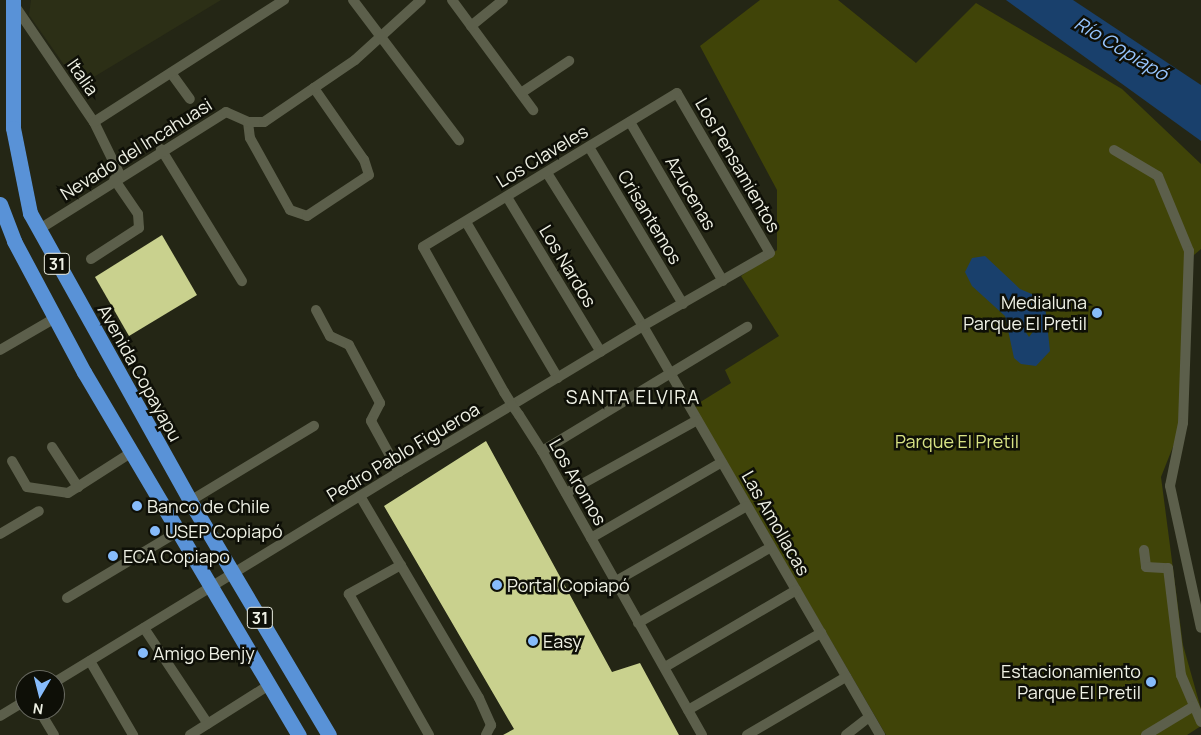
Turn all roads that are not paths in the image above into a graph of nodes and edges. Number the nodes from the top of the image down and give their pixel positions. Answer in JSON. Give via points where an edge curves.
{"nodes":[{"id":1,"x":284,"y":0,"type":"edge"},
{"id":2,"x":353,"y":0,"type":"edge"},
{"id":3,"x":421,"y":0,"type":"edge"},
{"id":4,"x":452,"y":0,"type":"edge"},
{"id":5,"x":503,"y":0,"type":"edge"},
{"id":6,"x":13,"y":1,"type":"edge"},
{"id":7,"x":471,"y":26,"type":"junction"},
{"id":8,"x":380,"y":36,"type":"junction"},
{"id":9,"x":568,"y":61,"type":"dead end"},
{"id":10,"x":171,"y":73,"type":"junction"},
{"id":11,"x":314,"y":88,"type":"junction"},
{"id":12,"x":521,"y":93,"type":"junction"},
{"id":13,"x":677,"y":93,"type":"joint"},
{"id":14,"x":190,"y":99,"type":"dead end"},
{"id":15,"x":533,"y":110,"type":"dead end"},
{"id":16,"x":94,"y":122,"type":"junction"},
{"id":17,"x":248,"y":122,"type":"junction"},
{"id":18,"x":630,"y":122,"type":"junction"},
{"id":19,"x":459,"y":140,"type":"dead end"},
{"id":20,"x":589,"y":147,"type":"junction"},
{"id":21,"x":161,"y":149,"type":"junction"},
{"id":22,"x":1114,"y":150,"type":"dead end"},
{"id":23,"x":547,"y":173,"type":"junction"},
{"id":24,"x":117,"y":177,"type":"junction"},
{"id":25,"x":507,"y":197,"type":"junction"},
{"id":26,"x":0,"y":204,"type":"edge"},
{"id":27,"x":466,"y":222,"type":"junction"},
{"id":28,"x":38,"y":230,"type":"junction"},
{"id":29,"x":423,"y":247,"type":"joint"},
{"id":30,"x":770,"y":253,"type":"joint"},
{"id":31,"x":90,"y":259,"type":"dead end"},
{"id":32,"x":242,"y":281,"type":"dead end"},
{"id":33,"x":723,"y":281,"type":"junction"},
{"id":34,"x":683,"y":304,"type":"junction"},
{"id":35,"x":316,"y":310,"type":"dead end"},
{"id":36,"x":55,"y":318,"type":"junction"},
{"id":37,"x":643,"y":326,"type":"junction"},
{"id":38,"x":747,"y":327,"type":"dead end"},
{"id":39,"x":0,"y":350,"type":"edge"},
{"id":40,"x":601,"y":352,"type":"junction"},
{"id":41,"x":671,"y":375,"type":"junction"},
{"id":42,"x":558,"y":378,"type":"junction"},
{"id":43,"x":512,"y":405,"type":"junction"},
{"id":44,"x":697,"y":420,"type":"junction"},
{"id":45,"x":314,"y":426,"type":"dead end"},
{"id":46,"x":52,"y":447,"type":"dead end"},
{"id":47,"x":542,"y":451,"type":"junction"},
{"id":48,"x":132,"y":452,"type":"junction"},
{"id":49,"x":12,"y":461,"type":"dead end"},
{"id":50,"x":722,"y":462,"type":"junction"},
{"id":51,"x":399,"y":472,"type":"junction"},
{"id":52,"x":78,"y":487,"type":"junction"},
{"id":53,"x":566,"y":493,"type":"junction"},
{"id":54,"x":360,"y":496,"type":"junction"},
{"id":55,"x":190,"y":501,"type":"junction"},
{"id":56,"x":747,"y":506,"type":"junction"},
{"id":57,"x":39,"y":511,"type":"dead end"},
{"id":58,"x":179,"y":531,"type":"junction"},
{"id":59,"x":0,"y":534,"type":"edge"},
{"id":60,"x":591,"y":538,"type":"junction"},
{"id":61,"x":771,"y":547,"type":"junction"},
{"id":62,"x":1144,"y":550,"type":"dead end"},
{"id":63,"x":401,"y":565,"type":"junction"},
{"id":64,"x":234,"y":575,"type":"junction"},
{"id":65,"x":616,"y":580,"type":"junction"},
{"id":66,"x":211,"y":586,"type":"junction"},
{"id":67,"x":796,"y":590,"type":"junction"},
{"id":68,"x":67,"y":598,"type":"dead end"},
{"id":69,"x":638,"y":623,"type":"junction"},
{"id":70,"x":144,"y":628,"type":"junction"},
{"id":71,"x":1201,"y":628,"type":"edge"},
{"id":72,"x":820,"y":633,"type":"junction"},
{"id":73,"x":90,"y":661,"type":"junction"},
{"id":74,"x":665,"y":667,"type":"junction"},
{"id":75,"x":65,"y":676,"type":"edge"},
{"id":76,"x":846,"y":677,"type":"junction"},
{"id":77,"x":269,"y":685,"type":"junction"},
{"id":78,"x":310,"y":702,"type":"junction"},
{"id":79,"x":15,"y":706,"type":"edge"},
{"id":80,"x":1194,"y":706,"type":"junction"},
{"id":81,"x":688,"y":710,"type":"junction"},
{"id":82,"x":287,"y":715,"type":"junction"},
{"id":83,"x":0,"y":716,"type":"edge"},
{"id":84,"x":869,"y":717,"type":"junction"},
{"id":85,"x":46,"y":720,"type":"edge"},
{"id":86,"x":1201,"y":722,"type":"edge"},
{"id":87,"x":208,"y":724,"type":"junction"},
{"id":88,"x":54,"y":735,"type":"edge"},
{"id":89,"x":133,"y":735,"type":"edge"},
{"id":90,"x":190,"y":735,"type":"edge"},
{"id":91,"x":299,"y":735,"type":"edge"},
{"id":92,"x":329,"y":735,"type":"edge"},
{"id":93,"x":429,"y":735,"type":"edge"},
{"id":94,"x":486,"y":735,"type":"edge"},
{"id":95,"x":702,"y":735,"type":"edge"},
{"id":96,"x":747,"y":735,"type":"edge"},
{"id":97,"x":846,"y":735,"type":"edge"},
{"id":98,"x":880,"y":735,"type":"edge"},
{"id":99,"x":1146,"y":735,"type":"edge"}],
"edges":[{"from":1,"to":10,"type":"street"},
{"from":2,"to":8,"type":"street"},
{"from":3,"to":8,"type":"street"},
{"from":4,"to":7,"type":"street"},
{"from":5,"to":7,"type":"street"},
{"from":6,"to":16,"type":"street","name":"Italia"},
{"from":6,"to":28,"type":"highway","name":"Avenida Copayapu","number":"31","via":[[13,128],[25,193]]},
{"from":7,"to":12,"type":"street"},
{"from":8,"to":11,"type":"street"},
{"from":8,"to":19,"type":"street"},
{"from":9,"to":12,"type":"street"},
{"from":10,"to":14,"type":"street"},
{"from":10,"to":16,"type":"street"},
{"from":11,"to":17,"type":"street","via":[[264,122]]},
{"from":11,"to":17,"type":"street","via":[[364,160],[369,175],[307,216],[290,210],[250,138]]},
{"from":12,"to":15,"type":"street"},
{"from":13,"to":18,"type":"street","name":"Los Claveles"},
{"from":13,"to":30,"type":"street","name":"Los Pensamientos"},
{"from":16,"to":24,"type":"street","name":"Italia"},
{"from":17,"to":21,"type":"street","name":"Nevado del Incahuasi","via":[[226,112]]},
{"from":18,"to":20,"type":"street","name":"Los Claveles"},
{"from":18,"to":33,"type":"street","name":"Azucenas"},
{"from":20,"to":23,"type":"street","name":"Los Claveles"},
{"from":20,"to":34,"type":"street","name":"Crisantemos"},
{"from":21,"to":24,"type":"street","name":"Nevado del Incahuasi"},
{"from":21,"to":32,"type":"street"},
{"from":22,"to":71,"type":"street","via":[[1158,176],[1189,251],[1183,423],[1170,486]]},
{"from":23,"to":25,"type":"street","name":"Los Claveles"},
{"from":23,"to":37,"type":"street","name":"Las Amollacas"},
{"from":24,"to":28,"type":"street","name":"Nevado del Incahuasi"},
{"from":24,"to":31,"type":"street","name":"Italia","via":[[138,214],[139,228]]},
{"from":25,"to":27,"type":"street","name":"Los Claveles"},
{"from":25,"to":40,"type":"street","name":"Los Nardos"},
{"from":26,"to":36,"type":"highway","number":"31","via":[[14,241]]},
{"from":27,"to":29,"type":"street","name":"Los Claveles"},
{"from":27,"to":42,"type":"street"},
{"from":28,"to":55,"type":"highway","name":"Avenida Copayapu","number":"31"},
{"from":29,"to":43,"type":"street","name":"Los Aromos"},
{"from":30,"to":33,"type":"street","name":"Pedro Pablo Figueroa"},
{"from":33,"to":34,"type":"street","name":"Pedro Pablo Figueroa"},
{"from":34,"to":37,"type":"street","name":"Pedro Pablo Figueroa"},
{"from":35,"to":51,"type":"street","via":[[330,336],[349,346],[380,404],[370,421]]},
{"from":36,"to":39,"type":"street"},
{"from":36,"to":48,"type":"highway","number":"31"},
{"from":37,"to":40,"type":"street","name":"Pedro Pablo Figueroa"},
{"from":37,"to":41,"type":"street","name":"Las Amollacas"},
{"from":38,"to":41,"type":"street"},
{"from":40,"to":42,"type":"street","name":"Pedro Pablo Figueroa"},
{"from":41,"to":44,"type":"street","name":"Las Amollacas"},
{"from":41,"to":47,"type":"street"},
{"from":42,"to":43,"type":"street","name":"Pedro Pablo Figueroa"},
{"from":43,"to":47,"type":"street","name":"Los Aromos"},
{"from":43,"to":51,"type":"street","name":"Pedro Pablo Figueroa"},
{"from":44,"to":50,"type":"street","name":"Las Amollacas"},
{"from":44,"to":53,"type":"street"},
{"from":45,"to":55,"type":"street"},
{"from":46,"to":52,"type":"street"},
{"from":47,"to":53,"type":"street","name":"Los Aromos"},
{"from":48,"to":52,"type":"street"},
{"from":48,"to":58,"type":"highway","number":"31"},
{"from":49,"to":52,"type":"street","via":[[27,486],[68,493]]},
{"from":50,"to":56,"type":"street","name":"Las Amollacas"},
{"from":50,"to":60,"type":"street"},
{"from":51,"to":54,"type":"street","name":"Pedro Pablo Figueroa"},
{"from":53,"to":60,"type":"street","name":"Los Aromos"},
{"from":54,"to":63,"type":"street"},
{"from":54,"to":64,"type":"street","name":"Pedro Pablo Figueroa"},
{"from":55,"to":64,"type":"highway","name":"Avenida Copayapu","number":"31"},
{"from":56,"to":61,"type":"street","name":"Las Amollacas"},
{"from":56,"to":65,"type":"street"},
{"from":57,"to":59,"type":"street"},
{"from":58,"to":66,"type":"highway","number":"31"},
{"from":58,"to":68,"type":"street"},
{"from":60,"to":65,"type":"street","name":"Los Aromos"},
{"from":61,"to":67,"type":"street","name":"Las Amollacas"},
{"from":61,"to":69,"type":"street"},
{"from":62,"to":80,"type":"street","via":[[1146,567],[1168,568],[1181,675]]},
{"from":63,"to":93,"type":"street","via":[[349,594]]},
{"from":63,"to":94,"type":"street","via":[[479,698],[491,725]]},
{"from":64,"to":66,"type":"street","name":"Pedro Pablo Figueroa"},
{"from":64,"to":78,"type":"highway","name":"Avenida Copayapu","number":"31"},
{"from":65,"to":69,"type":"street","name":"Los Aromos"},
{"from":66,"to":70,"type":"street","name":"Pedro Pablo Figueroa"},
{"from":66,"to":77,"type":"highway","number":"31"},
{"from":67,"to":72,"type":"street","name":"Las Amollacas"},
{"from":67,"to":74,"type":"street"},
{"from":69,"to":74,"type":"street","name":"Los Aromos"},
{"from":70,"to":73,"type":"street","name":"Pedro Pablo Figueroa"},
{"from":70,"to":87,"type":"street"},
{"from":72,"to":76,"type":"street","name":"Las Amollacas"},
{"from":72,"to":81,"type":"street"},
{"from":73,"to":75,"type":"street","name":"Pedro Pablo Figueroa"},
{"from":73,"to":89,"type":"street"},
{"from":74,"to":81,"type":"street","name":"Los Aromos"},
{"from":76,"to":84,"type":"street","name":"Las Amollacas"},
{"from":76,"to":96,"type":"street"},
{"from":77,"to":82,"type":"highway","number":"31"},
{"from":77,"to":87,"type":"street"},
{"from":78,"to":82,"type":"highway"},
{"from":78,"to":92,"type":"highway","name":"Avenida Copayapu","number":"31"},
{"from":79,"to":83,"type":"street"},
{"from":80,"to":86,"type":"street"},
{"from":80,"to":99,"type":"street"},
{"from":81,"to":95,"type":"street","name":"Los Aromos"},
{"from":82,"to":91,"type":"highway","number":"31"},
{"from":84,"to":97,"type":"street"},
{"from":84,"to":98,"type":"street","name":"Las Amollacas"},
{"from":85,"to":88,"type":"street"},
{"from":87,"to":90,"type":"street"}]}
